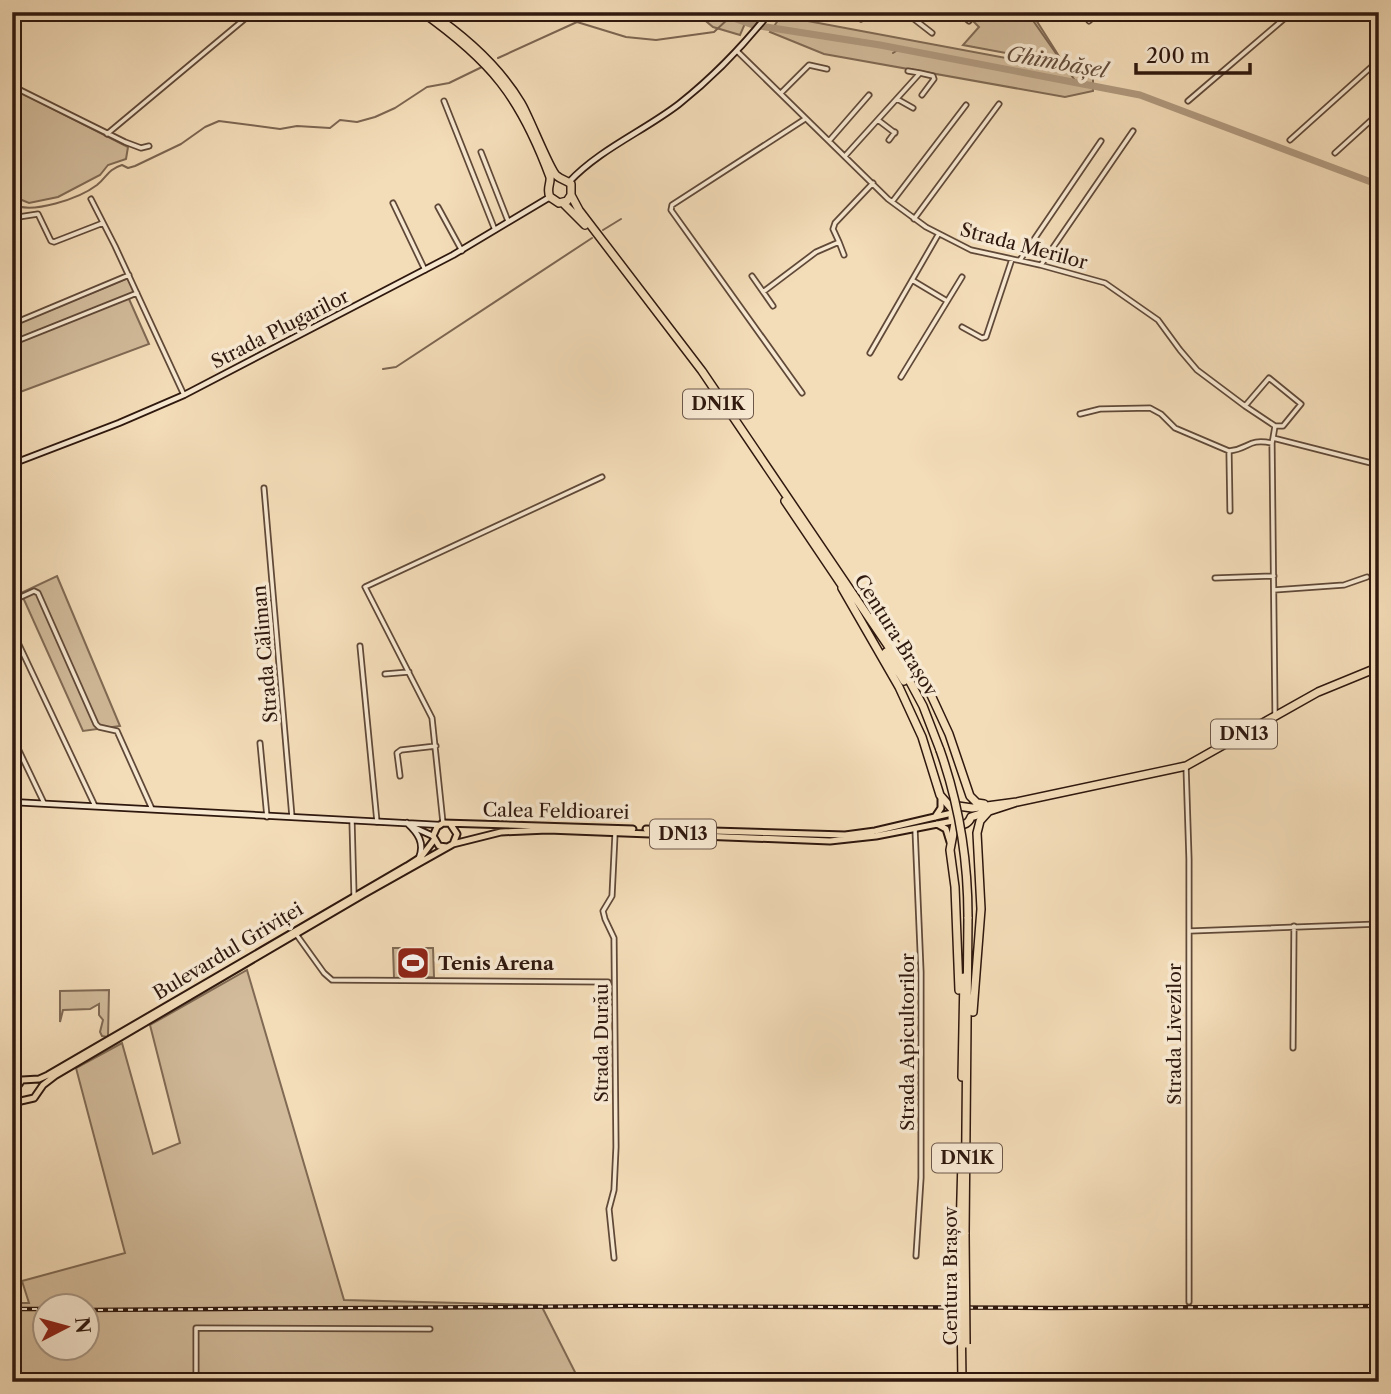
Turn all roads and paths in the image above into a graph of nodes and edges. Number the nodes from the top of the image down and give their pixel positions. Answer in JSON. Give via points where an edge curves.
{"nodes":[{"id":1,"x":253,"y":12,"type":"edge"},
{"id":2,"x":422,"y":12,"type":"edge"},
{"id":3,"x":429,"y":12,"type":"edge"},
{"id":4,"x":770,"y":12,"type":"edge"},
{"id":5,"x":854,"y":12,"type":"edge"},
{"id":6,"x":905,"y":12,"type":"edge"},
{"id":7,"x":958,"y":12,"type":"edge"},
{"id":8,"x":1099,"y":12,"type":"edge"},
{"id":9,"x":1292,"y":12,"type":"edge"},
{"id":10,"x":861,"y":19,"type":"dead end"},
{"id":11,"x":969,"y":21,"type":"dead end"},
{"id":12,"x":1089,"y":21,"type":"dead end"},
{"id":13,"x":932,"y":33,"type":"dead end"},
{"id":14,"x":737,"y":51,"type":"junction"},
{"id":15,"x":1379,"y":60,"type":"edge"},
{"id":16,"x":827,"y":69,"type":"dead end"},
{"id":17,"x":908,"y":71,"type":"dead end"},
{"id":18,"x":920,"y":74,"type":"junction"},
{"id":19,"x":12,"y":86,"type":"edge"},
{"id":20,"x":781,"y":94,"type":"junction"},
{"id":21,"x":869,"y":94,"type":"dead end"},
{"id":22,"x":922,"y":94,"type":"dead end"},
{"id":23,"x":897,"y":99,"type":"junction"},
{"id":24,"x":1188,"y":101,"type":"dead end"},
{"id":25,"x":444,"y":102,"type":"dead end"},
{"id":26,"x":999,"y":104,"type":"dead end"},
{"id":27,"x":966,"y":105,"type":"dead end"},
{"id":28,"x":912,"y":108,"type":"dead end"},
{"id":29,"x":1379,"y":113,"type":"edge"},
{"id":30,"x":805,"y":119,"type":"junction"},
{"id":31,"x":878,"y":120,"type":"junction"},
{"id":32,"x":1133,"y":131,"type":"dead end"},
{"id":33,"x":107,"y":134,"type":"junction"},
{"id":34,"x":889,"y":140,"type":"dead end"},
{"id":35,"x":1290,"y":140,"type":"dead end"},
{"id":36,"x":829,"y":141,"type":"junction"},
{"id":37,"x":1101,"y":141,"type":"dead end"},
{"id":38,"x":149,"y":146,"type":"dead end"},
{"id":39,"x":481,"y":152,"type":"dead end"},
{"id":40,"x":1335,"y":153,"type":"dead end"},
{"id":41,"x":845,"y":156,"type":"junction"},
{"id":42,"x":559,"y":178,"type":"junction"},
{"id":43,"x":569,"y":181,"type":"junction"},
{"id":44,"x":551,"y":182,"type":"junction"},
{"id":45,"x":873,"y":183,"type":"junction"},
{"id":46,"x":572,"y":195,"type":"junction"},
{"id":47,"x":550,"y":197,"type":"junction"},
{"id":48,"x":91,"y":199,"type":"dead end"},
{"id":49,"x":563,"y":202,"type":"junction"},
{"id":50,"x":892,"y":202,"type":"junction"},
{"id":51,"x":393,"y":203,"type":"dead end"},
{"id":52,"x":438,"y":207,"type":"dead end"},
{"id":53,"x":12,"y":218,"type":"edge"},
{"id":54,"x":914,"y":219,"type":"junction"},
{"id":55,"x":508,"y":221,"type":"junction"},
{"id":56,"x":103,"y":223,"type":"junction"},
{"id":57,"x":495,"y":230,"type":"junction"},
{"id":58,"x":938,"y":235,"type":"junction"},
{"id":59,"x":839,"y":242,"type":"junction"},
{"id":60,"x":461,"y":251,"type":"junction"},
{"id":61,"x":844,"y":255,"type":"dead end"},
{"id":62,"x":1012,"y":258,"type":"junction"},
{"id":63,"x":1020,"y":260,"type":"junction"},
{"id":64,"x":1040,"y":265,"type":"junction"},
{"id":65,"x":425,"y":270,"type":"junction"},
{"id":66,"x":129,"y":275,"type":"junction"},
{"id":67,"x":752,"y":276,"type":"dead end"},
{"id":68,"x":962,"y":277,"type":"dead end"},
{"id":69,"x":912,"y":279,"type":"junction"},
{"id":70,"x":763,"y":292,"type":"junction"},
{"id":71,"x":137,"y":293,"type":"junction"},
{"id":72,"x":947,"y":301,"type":"junction"},
{"id":73,"x":773,"y":306,"type":"dead end"},
{"id":74,"x":12,"y":324,"type":"edge"},
{"id":75,"x":962,"y":327,"type":"dead end"},
{"id":76,"x":12,"y":343,"type":"edge"},
{"id":77,"x":870,"y":354,"type":"dead end"},
{"id":78,"x":901,"y":377,"type":"dead end"},
{"id":79,"x":802,"y":393,"type":"dead end"},
{"id":80,"x":184,"y":395,"type":"junction"},
{"id":81,"x":1245,"y":406,"type":"junction"},
{"id":82,"x":1080,"y":414,"type":"dead end"},
{"id":83,"x":1275,"y":426,"type":"junction"},
{"id":84,"x":1272,"y":441,"type":"junction"},
{"id":85,"x":1229,"y":451,"type":"junction"},
{"id":86,"x":12,"y":464,"type":"edge"},
{"id":87,"x":1379,"y":465,"type":"edge"},
{"id":88,"x":602,"y":477,"type":"dead end"},
{"id":89,"x":264,"y":488,"type":"dead end"},
{"id":90,"x":1230,"y":511,"type":"dead end"},
{"id":91,"x":1274,"y":576,"type":"junction"},
{"id":92,"x":839,"y":577,"type":"junction"},
{"id":93,"x":1367,"y":577,"type":"dead end"},
{"id":94,"x":1214,"y":578,"type":"dead end"},
{"id":95,"x":1274,"y":590,"type":"junction"},
{"id":96,"x":12,"y":601,"type":"edge"},
{"id":97,"x":12,"y":630,"type":"edge"},
{"id":98,"x":360,"y":646,"type":"dead end"},
{"id":99,"x":1379,"y":667,"type":"edge"},
{"id":100,"x":409,"y":672,"type":"junction"},
{"id":101,"x":385,"y":674,"type":"dead end"},
{"id":102,"x":1276,"y":716,"type":"junction"},
{"id":103,"x":12,"y":736,"type":"edge"},
{"id":104,"x":261,"y":743,"type":"dead end"},
{"id":105,"x":436,"y":746,"type":"junction"},
{"id":106,"x":1186,"y":766,"type":"junction"},
{"id":107,"x":400,"y":776,"type":"dead end"},
{"id":108,"x":966,"y":787,"type":"junction"},
{"id":109,"x":940,"y":795,"type":"junction"},
{"id":110,"x":12,"y":802,"type":"edge"},
{"id":111,"x":44,"y":803,"type":"junction"},
{"id":112,"x":95,"y":806,"type":"junction"},
{"id":113,"x":964,"y":807,"type":"junction"},
{"id":114,"x":992,"y":807,"type":"junction"},
{"id":115,"x":152,"y":810,"type":"junction"},
{"id":116,"x":267,"y":817,"type":"junction"},
{"id":117,"x":953,"y":817,"type":"junction"},
{"id":118,"x":292,"y":818,"type":"junction"},
{"id":119,"x":970,"y":819,"type":"junction"},
{"id":120,"x":936,"y":820,"type":"junction"},
{"id":121,"x":352,"y":821,"type":"junction"},
{"id":122,"x":377,"y":822,"type":"junction"},
{"id":123,"x":407,"y":823,"type":"junction"},
{"id":124,"x":441,"y":824,"type":"junction"},
{"id":125,"x":452,"y":825,"type":"junction"},
{"id":126,"x":915,"y":828,"type":"junction"},
{"id":127,"x":615,"y":832,"type":"junction"},
{"id":128,"x":434,"y":838,"type":"junction"},
{"id":129,"x":978,"y":839,"type":"junction"},
{"id":130,"x":452,"y":845,"type":"junction"},
{"id":131,"x":950,"y":850,"type":"junction"},
{"id":132,"x":418,"y":862,"type":"junction"},
{"id":133,"x":354,"y":895,"type":"junction"},
{"id":134,"x":1379,"y":924,"type":"edge"},
{"id":135,"x":1294,"y":926,"type":"junction"},
{"id":136,"x":1189,"y":931,"type":"junction"},
{"id":137,"x":296,"y":934,"type":"junction"},
{"id":138,"x":608,"y":982,"type":"dead end"},
{"id":139,"x":965,"y":1032,"type":"junction"},
{"id":140,"x":1293,"y":1048,"type":"dead end"},
{"id":141,"x":32,"y":1079,"type":"junction"},
{"id":142,"x":14,"y":1091,"type":"edge"},
{"id":143,"x":38,"y":1092,"type":"junction"},
{"id":144,"x":21,"y":1099,"type":"junction"},
{"id":145,"x":12,"y":1103,"type":"edge"},
{"id":146,"x":916,"y":1256,"type":"dead end"},
{"id":147,"x":614,"y":1258,"type":"dead end"},
{"id":148,"x":1189,"y":1302,"type":"dead end"},
{"id":149,"x":430,"y":1329,"type":"dead end"},
{"id":150,"x":964,"y":1381,"type":"edge"},
{"id":151,"x":196,"y":1382,"type":"edge"}],
"edges":[{"from":1,"to":33,"type":"street"},
{"from":2,"to":44,"type":"highway","via":[[474,52],[504,85],[525,119]]},
{"from":3,"to":42,"type":"highway","via":[[471,43],[505,79]]},
{"from":4,"to":14,"type":"street"},
{"from":5,"to":10,"type":"street"},
{"from":6,"to":13,"type":"street"},
{"from":7,"to":11,"type":"street"},
{"from":8,"to":12,"type":"street"},
{"from":9,"to":24,"type":"street"},
{"from":14,"to":20,"type":"street","name":"Strada Merilor"},
{"from":14,"to":43,"type":"street","via":[[679,104]]},
{"from":15,"to":35,"type":"street"},
{"from":16,"to":20,"type":"street","via":[[809,65]]},
{"from":17,"to":18,"type":"street"},
{"from":18,"to":22,"type":"street","via":[[934,77]]},
{"from":18,"to":23,"type":"street"},
{"from":19,"to":33,"type":"street"},
{"from":20,"to":30,"type":"street","name":"Strada Merilor"},
{"from":21,"to":36,"type":"street"},
{"from":23,"to":28,"type":"street"},
{"from":23,"to":31,"type":"street"},
{"from":25,"to":57,"type":"street"},
{"from":26,"to":54,"type":"street"},
{"from":27,"to":50,"type":"street"},
{"from":29,"to":40,"type":"street"},
{"from":30,"to":36,"type":"street","name":"Strada Merilor"},
{"from":30,"to":79,"type":"street","via":[[672,205],[671,210]]},
{"from":31,"to":34,"type":"street","via":[[895,132]]},
{"from":31,"to":41,"type":"street"},
{"from":32,"to":64,"type":"street"},
{"from":33,"to":38,"type":"street","via":[[138,147]]},
{"from":36,"to":41,"type":"street","name":"Strada Merilor"},
{"from":37,"to":63,"type":"street"},
{"from":39,"to":55,"type":"street"},
{"from":41,"to":45,"type":"street","name":"Strada Merilor"},
{"from":42,"to":43,"type":"highway"},
{"from":42,"to":44,"type":"highway"},
{"from":43,"to":46,"type":"highway","name":"Centura Brașov","number":"DN1K"},
{"from":44,"to":47,"type":"highway"},
{"from":45,"to":50,"type":"street","name":"Strada Merilor"},
{"from":45,"to":59,"type":"street","via":[[835,223]]},
{"from":46,"to":49,"type":"highway"},
{"from":46,"to":92,"type":"highway","name":"Centura Brașov","number":"DN1K","via":[[702,371]]},
{"from":47,"to":49,"type":"highway","name":"Centura Brașov","number":"DN1K"},
{"from":47,"to":55,"type":"street","name":"Strada Plugarilor"},
{"from":48,"to":56,"type":"street"},
{"from":49,"to":92,"type":"highway","name":"Centura Brașov","number":"DN1K","via":[[678,347]]},
{"from":50,"to":54,"type":"street","name":"Strada Merilor"},
{"from":51,"to":65,"type":"street"},
{"from":52,"to":60,"type":"street"},
{"from":53,"to":56,"type":"street","via":[[38,214],[51,241],[57,242]]},
{"from":54,"to":58,"type":"street","name":"Strada Merilor"},
{"from":55,"to":57,"type":"street","name":"Strada Plugarilor"},
{"from":56,"to":66,"type":"street"},
{"from":57,"to":60,"type":"street","name":"Strada Plugarilor"},
{"from":58,"to":62,"type":"street","name":"Strada Merilor","via":[[971,250]]},
{"from":58,"to":69,"type":"street"},
{"from":59,"to":61,"type":"street"},
{"from":59,"to":70,"type":"street","via":[[816,252]]},
{"from":60,"to":65,"type":"street","name":"Strada Plugarilor"},
{"from":62,"to":63,"type":"street","name":"Strada Merilor"},
{"from":62,"to":75,"type":"street","via":[[986,337]]},
{"from":63,"to":64,"type":"street","name":"Strada Merilor"},
{"from":64,"to":81,"type":"street","name":"Strada Merilor","via":[[1102,282],[1156,318],[1197,370]]},
{"from":65,"to":80,"type":"street","name":"Strada Plugarilor"},
{"from":66,"to":71,"type":"street"},
{"from":66,"to":74,"type":"street"},
{"from":67,"to":70,"type":"street"},
{"from":68,"to":72,"type":"street"},
{"from":69,"to":72,"type":"street"},
{"from":69,"to":77,"type":"street"},
{"from":70,"to":73,"type":"street"},
{"from":71,"to":76,"type":"street"},
{"from":71,"to":80,"type":"street"},
{"from":72,"to":78,"type":"street"},
{"from":80,"to":86,"type":"street","name":"Strada Plugarilor"},
{"from":81,"to":83,"type":"street","name":"Strada Merilor"},
{"from":81,"to":83,"type":"street","via":[[1269,378],[1302,406],[1283,426]]},
{"from":82,"to":85,"type":"street","via":[[1150,408],[1174,428]]},
{"from":83,"to":84,"type":"street"},
{"from":84,"to":85,"type":"street","via":[[1254,441]]},
{"from":84,"to":87,"type":"street"},
{"from":84,"to":91,"type":"street"},
{"from":85,"to":90,"type":"street"},
{"from":88,"to":100,"type":"street","via":[[365,587]]},
{"from":89,"to":118,"type":"street","name":"Strada Căliman"},
{"from":91,"to":94,"type":"street"},
{"from":91,"to":95,"type":"street"},
{"from":92,"to":108,"type":"highway","via":[[921,678],[949,734]]},
{"from":92,"to":109,"type":"highway","via":[[912,714]]},
{"from":92,"to":139,"type":"highway","name":"Centura Brașov","number":"DN1K","bridge":true,"via":[[901,665],[923,706],[957,805],[964,844]]},
{"from":93,"to":95,"type":"street","via":[[1344,585]]},
{"from":95,"to":102,"type":"street"},
{"from":96,"to":115,"type":"street","via":[[38,593],[96,724],[117,731]]},
{"from":97,"to":112,"type":"street"},
{"from":98,"to":122,"type":"street"},
{"from":99,"to":102,"type":"highway","number":"DN13","via":[[1339,682]]},
{"from":100,"to":101,"type":"street"},
{"from":100,"to":105,"type":"street","via":[[430,711]]},
{"from":102,"to":106,"type":"highway","number":"DN13"},
{"from":103,"to":111,"type":"street"},
{"from":104,"to":116,"type":"street"},
{"from":105,"to":107,"type":"street","via":[[397,753]]},
{"from":105,"to":124,"type":"street"},
{"from":106,"to":114,"type":"highway","number":"DN13"},
{"from":106,"to":136,"type":"street","name":"Strada Livezilor"},
{"from":108,"to":113,"type":"highway"},
{"from":108,"to":114,"type":"highway","via":[[976,803]]},
{"from":109,"to":117,"type":"highway"},
{"from":109,"to":120,"type":"main road","via":[[942,805]]},
{"from":110,"to":111,"type":"street","name":"Calea Feldioarei"},
{"from":111,"to":112,"type":"street","name":"Calea Feldioarei"},
{"from":112,"to":115,"type":"street","name":"Calea Feldioarei"},
{"from":113,"to":114,"type":"highway","number":"DN13"},
{"from":113,"to":117,"type":"highway","number":"DN13"},
{"from":113,"to":119,"type":"highway"},
{"from":114,"to":119,"type":"highway","number":"DN13"},
{"from":114,"to":129,"type":"highway","via":[[980,821]]},
{"from":115,"to":116,"type":"street","name":"Calea Feldioarei"},
{"from":116,"to":118,"type":"street","name":"Calea Feldioarei"},
{"from":117,"to":119,"type":"highway","number":"DN13","via":[[963,825]]},
{"from":117,"to":120,"type":"main road","name":"Calea Feldioarei","number":"DN13"},
{"from":117,"to":131,"type":"highway"},
{"from":118,"to":121,"type":"street","name":"Calea Feldioarei"},
{"from":119,"to":129,"type":"highway"},
{"from":120,"to":125,"type":"main road","name":"Calea Feldioarei","number":"DN13","via":[[829,836]]},
{"from":120,"to":126,"type":"main road","name":"Calea Feldioarei","number":"DN13"},
{"from":120,"to":131,"type":"main road","via":[[948,833]]},
{"from":121,"to":122,"type":"street","name":"Calea Feldioarei"},
{"from":121,"to":133,"type":"street"},
{"from":122,"to":123,"type":"street","name":"Calea Feldioarei"},
{"from":123,"to":124,"type":"street","name":"Calea Feldioarei"},
{"from":123,"to":128,"type":"street","name":"Calea Feldioarei"},
{"from":123,"to":132,"type":"street","via":[[420,838]]},
{"from":124,"to":125,"type":"main road","name":"Calea Feldioarei","number":"DN13"},
{"from":124,"to":128,"type":"main road","number":"DN13"},
{"from":125,"to":130,"type":"main road","name":"Calea Feldioarei","via":[[457,834]]},
{"from":126,"to":127,"type":"main road","name":"Calea Feldioarei","number":"DN13","via":[[830,841]]},
{"from":126,"to":146,"type":"street","name":"Strada Apicultorilor","via":[[922,972]]},
{"from":127,"to":130,"type":"main road","name":"Calea Feldioarei","number":"DN13","via":[[514,830]]},
{"from":127,"to":147,"type":"street","name":"Strada Durău","via":[[612,896],[603,911],[614,934],[615,960],[616,1147],[610,1209]]},
{"from":128,"to":130,"type":"main road","name":"Calea Feldioarei","via":[[439,846]]},
{"from":128,"to":132,"type":"main road","name":"Bulevardul Griviței","number":"DN13"},
{"from":129,"to":139,"type":"highway","number":"DN1K","via":[[981,895],[972,1015]]},
{"from":130,"to":132,"type":"main road","name":"Bulevardul Griviței","number":"DN13"},
{"from":131,"to":139,"type":"highway"},
{"from":132,"to":133,"type":"main road","name":"Bulevardul Griviței","number":"DN13"},
{"from":132,"to":137,"type":"main road","name":"Bulevardul Griviței"},
{"from":133,"to":141,"type":"main road","name":"Bulevardul Griviței","number":"DN13","via":[[44,1077]]},
{"from":134,"to":135,"type":"street"},
{"from":135,"to":136,"type":"street"},
{"from":135,"to":140,"type":"street"},
{"from":136,"to":148,"type":"street","name":"Strada Livezilor"},
{"from":137,"to":138,"type":"street","name":"Bulevardul Griviței","via":[[332,980]]},
{"from":137,"to":143,"type":"main road","name":"Bulevardul Griviței","via":[[69,1067]]},
{"from":139,"to":150,"type":"highway","name":"Centura Brașov","number":"DN1K","bridge":true},
{"from":141,"to":142,"type":"main road","via":[[22,1080]]},
{"from":141,"to":143,"type":"main road"},
{"from":142,"to":144,"type":"main road"},
{"from":143,"to":144,"type":"main road","via":[[31,1100]]},
{"from":144,"to":145,"type":"main road"},
{"from":149,"to":151,"type":"street","via":[[195,1328]]}]}
